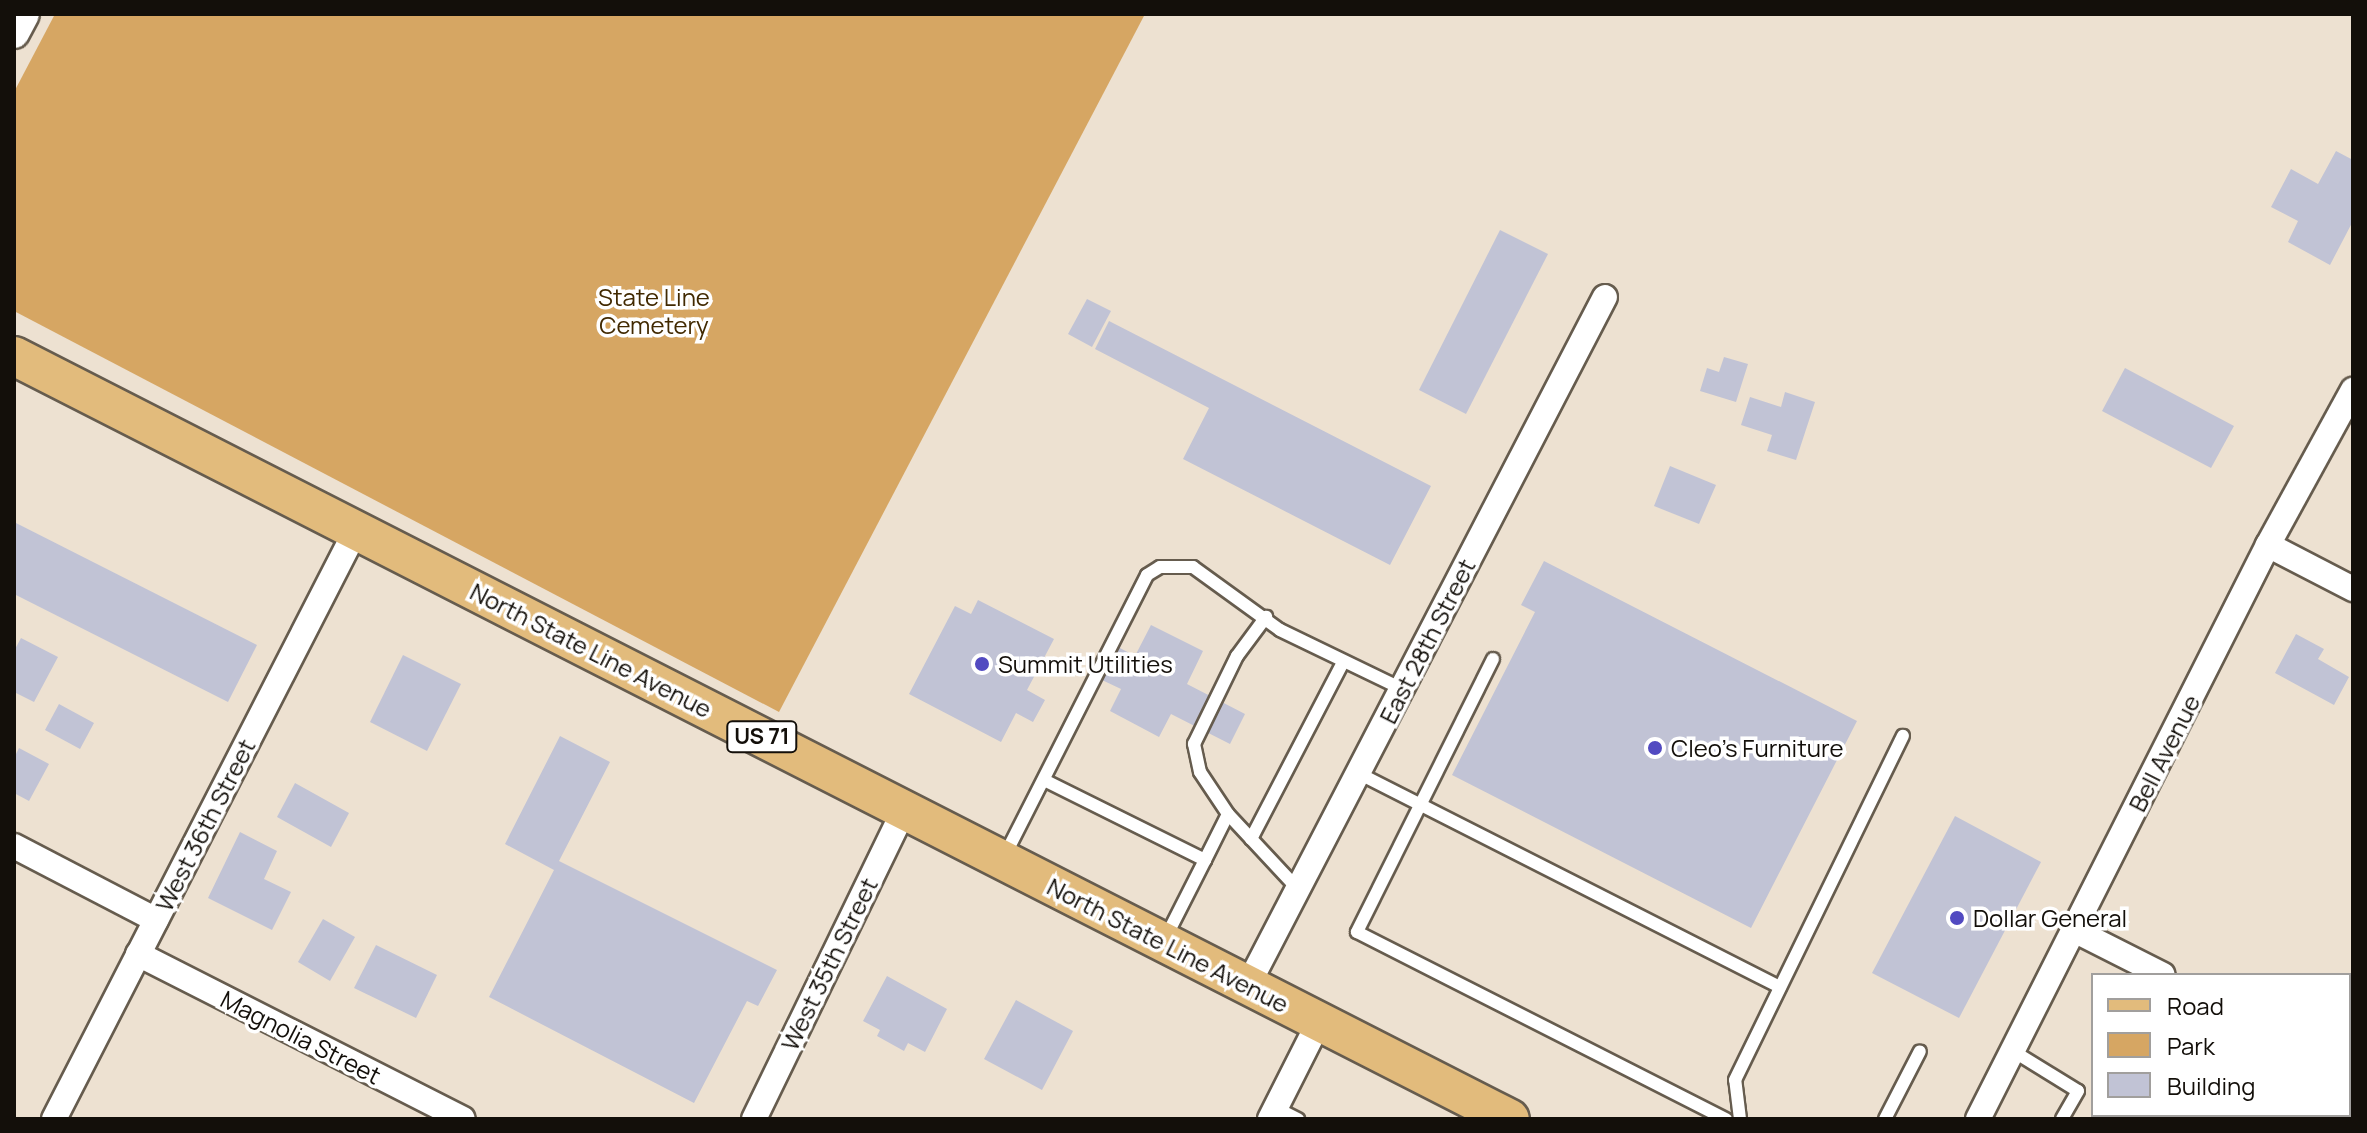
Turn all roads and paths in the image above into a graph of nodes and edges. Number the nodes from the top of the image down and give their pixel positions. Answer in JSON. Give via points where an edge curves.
{"nodes":[{"id":1,"x":24,"y":14,"type":"edge"},
{"id":2,"x":14,"y":33,"type":"edge"},
{"id":3,"x":1605,"y":297,"type":"dead end"},
{"id":4,"x":14,"y":356,"type":"edge"},
{"id":5,"x":2353,"y":390,"type":"edge"},
{"id":6,"x":356,"y":530,"type":"junction"},
{"id":7,"x":2268,"y":545,"type":"junction"},
{"id":8,"x":2353,"y":589,"type":"edge"},
{"id":9,"x":1266,"y":617,"type":"junction"},
{"id":10,"x":1493,"y":659,"type":"dead end"},
{"id":11,"x":1343,"y":662,"type":"junction"},
{"id":12,"x":1402,"y":689,"type":"junction"},
{"id":13,"x":1903,"y":736,"type":"dead end"},
{"id":14,"x":1358,"y":773,"type":"junction"},
{"id":15,"x":1044,"y":780,"type":"junction"},
{"id":16,"x":1421,"y":805,"type":"junction"},
{"id":17,"x":904,"y":810,"type":"junction"},
{"id":18,"x":1228,"y":814,"type":"junction"},
{"id":19,"x":1251,"y":839,"type":"junction"},
{"id":20,"x":14,"y":846,"type":"edge"},
{"id":21,"x":1003,"y":860,"type":"junction"},
{"id":22,"x":1205,"y":860,"type":"junction"},
{"id":23,"x":1298,"y":889,"type":"junction"},
{"id":24,"x":156,"y":920,"type":"junction"},
{"id":25,"x":2076,"y":931,"type":"junction"},
{"id":26,"x":1164,"y":942,"type":"junction"},
{"id":27,"x":138,"y":954,"type":"junction"},
{"id":28,"x":2159,"y":973,"type":"edge"},
{"id":29,"x":1248,"y":985,"type":"junction"},
{"id":30,"x":1780,"y":987,"type":"junction"},
{"id":31,"x":1319,"y":1022,"type":"junction"},
{"id":32,"x":1920,"y":1051,"type":"dead end"},
{"id":33,"x":2013,"y":1051,"type":"junction"},
{"id":34,"x":1273,"y":1113,"type":"edge"},
{"id":35,"x":54,"y":1119,"type":"edge"},
{"id":36,"x":463,"y":1119,"type":"edge"},
{"id":37,"x":754,"y":1119,"type":"edge"},
{"id":38,"x":1298,"y":1119,"type":"edge"},
{"id":39,"x":1510,"y":1119,"type":"edge"},
{"id":40,"x":1726,"y":1119,"type":"edge"},
{"id":41,"x":1740,"y":1119,"type":"edge"},
{"id":42,"x":1885,"y":1119,"type":"edge"},
{"id":43,"x":1978,"y":1119,"type":"edge"},
{"id":44,"x":2062,"y":1119,"type":"edge"}],
"edges":[{"from":1,"to":2,"type":"street"},
{"from":3,"to":12,"type":"street","name":"East 28th Street"},
{"from":4,"to":6,"type":"main road","name":"North State Line Avenue","number":"US 71"},
{"from":5,"to":7,"type":"street","name":"Bell Avenue"},
{"from":6,"to":17,"type":"main road","name":"North State Line Avenue","number":"US 71"},
{"from":6,"to":24,"type":"street","name":"West 36th Street"},
{"from":7,"to":8,"type":"street"},
{"from":7,"to":25,"type":"street","name":"Bell Avenue"},
{"from":9,"to":11,"type":"lane","via":[[1280,630]]},
{"from":9,"to":15,"type":"lane","via":[[1193,567],[1171,564],[1147,575]]},
{"from":9,"to":18,"type":"lane","via":[[1237,656],[1194,744],[1200,772]]},
{"from":10,"to":16,"type":"lane"},
{"from":11,"to":12,"type":"lane"},
{"from":11,"to":19,"type":"lane"},
{"from":12,"to":14,"type":"street","name":"East 28th Street"},
{"from":13,"to":30,"type":"lane"},
{"from":14,"to":16,"type":"lane"},
{"from":14,"to":23,"type":"street","name":"East 28th Street"},
{"from":15,"to":21,"type":"lane"},
{"from":15,"to":22,"type":"lane"},
{"from":16,"to":30,"type":"lane"},
{"from":16,"to":40,"type":"lane","via":[[1357,932]]},
{"from":17,"to":21,"type":"main road","name":"North State Line Avenue","number":"US 71"},
{"from":17,"to":37,"type":"street","name":"West 35th Street"},
{"from":18,"to":19,"type":"lane"},
{"from":18,"to":22,"type":"lane"},
{"from":19,"to":23,"type":"lane"},
{"from":20,"to":24,"type":"street"},
{"from":21,"to":26,"type":"main road","name":"North State Line Avenue","number":"US 71"},
{"from":22,"to":26,"type":"lane"},
{"from":23,"to":29,"type":"street","name":"East 28th Street"},
{"from":24,"to":27,"type":"street","name":"West 36th Street"},
{"from":25,"to":28,"type":"street"},
{"from":25,"to":33,"type":"street","name":"Bell Avenue"},
{"from":26,"to":29,"type":"main road","name":"North State Line Avenue","number":"US 71"},
{"from":27,"to":35,"type":"street","name":"West 36th Street"},
{"from":27,"to":36,"type":"street","name":"Magnolia Street"},
{"from":29,"to":31,"type":"main road","name":"North State Line Avenue","number":"US 71"},
{"from":30,"to":41,"type":"lane","via":[[1735,1080]]},
{"from":31,"to":34,"type":"street"},
{"from":31,"to":39,"type":"main road","name":"North State Line Avenue","number":"US 71"},
{"from":32,"to":42,"type":"lane"},
{"from":33,"to":43,"type":"street","name":"Bell Avenue"},
{"from":33,"to":44,"type":"lane","via":[[2078,1091]]},
{"from":34,"to":38,"type":"lane"}]}
